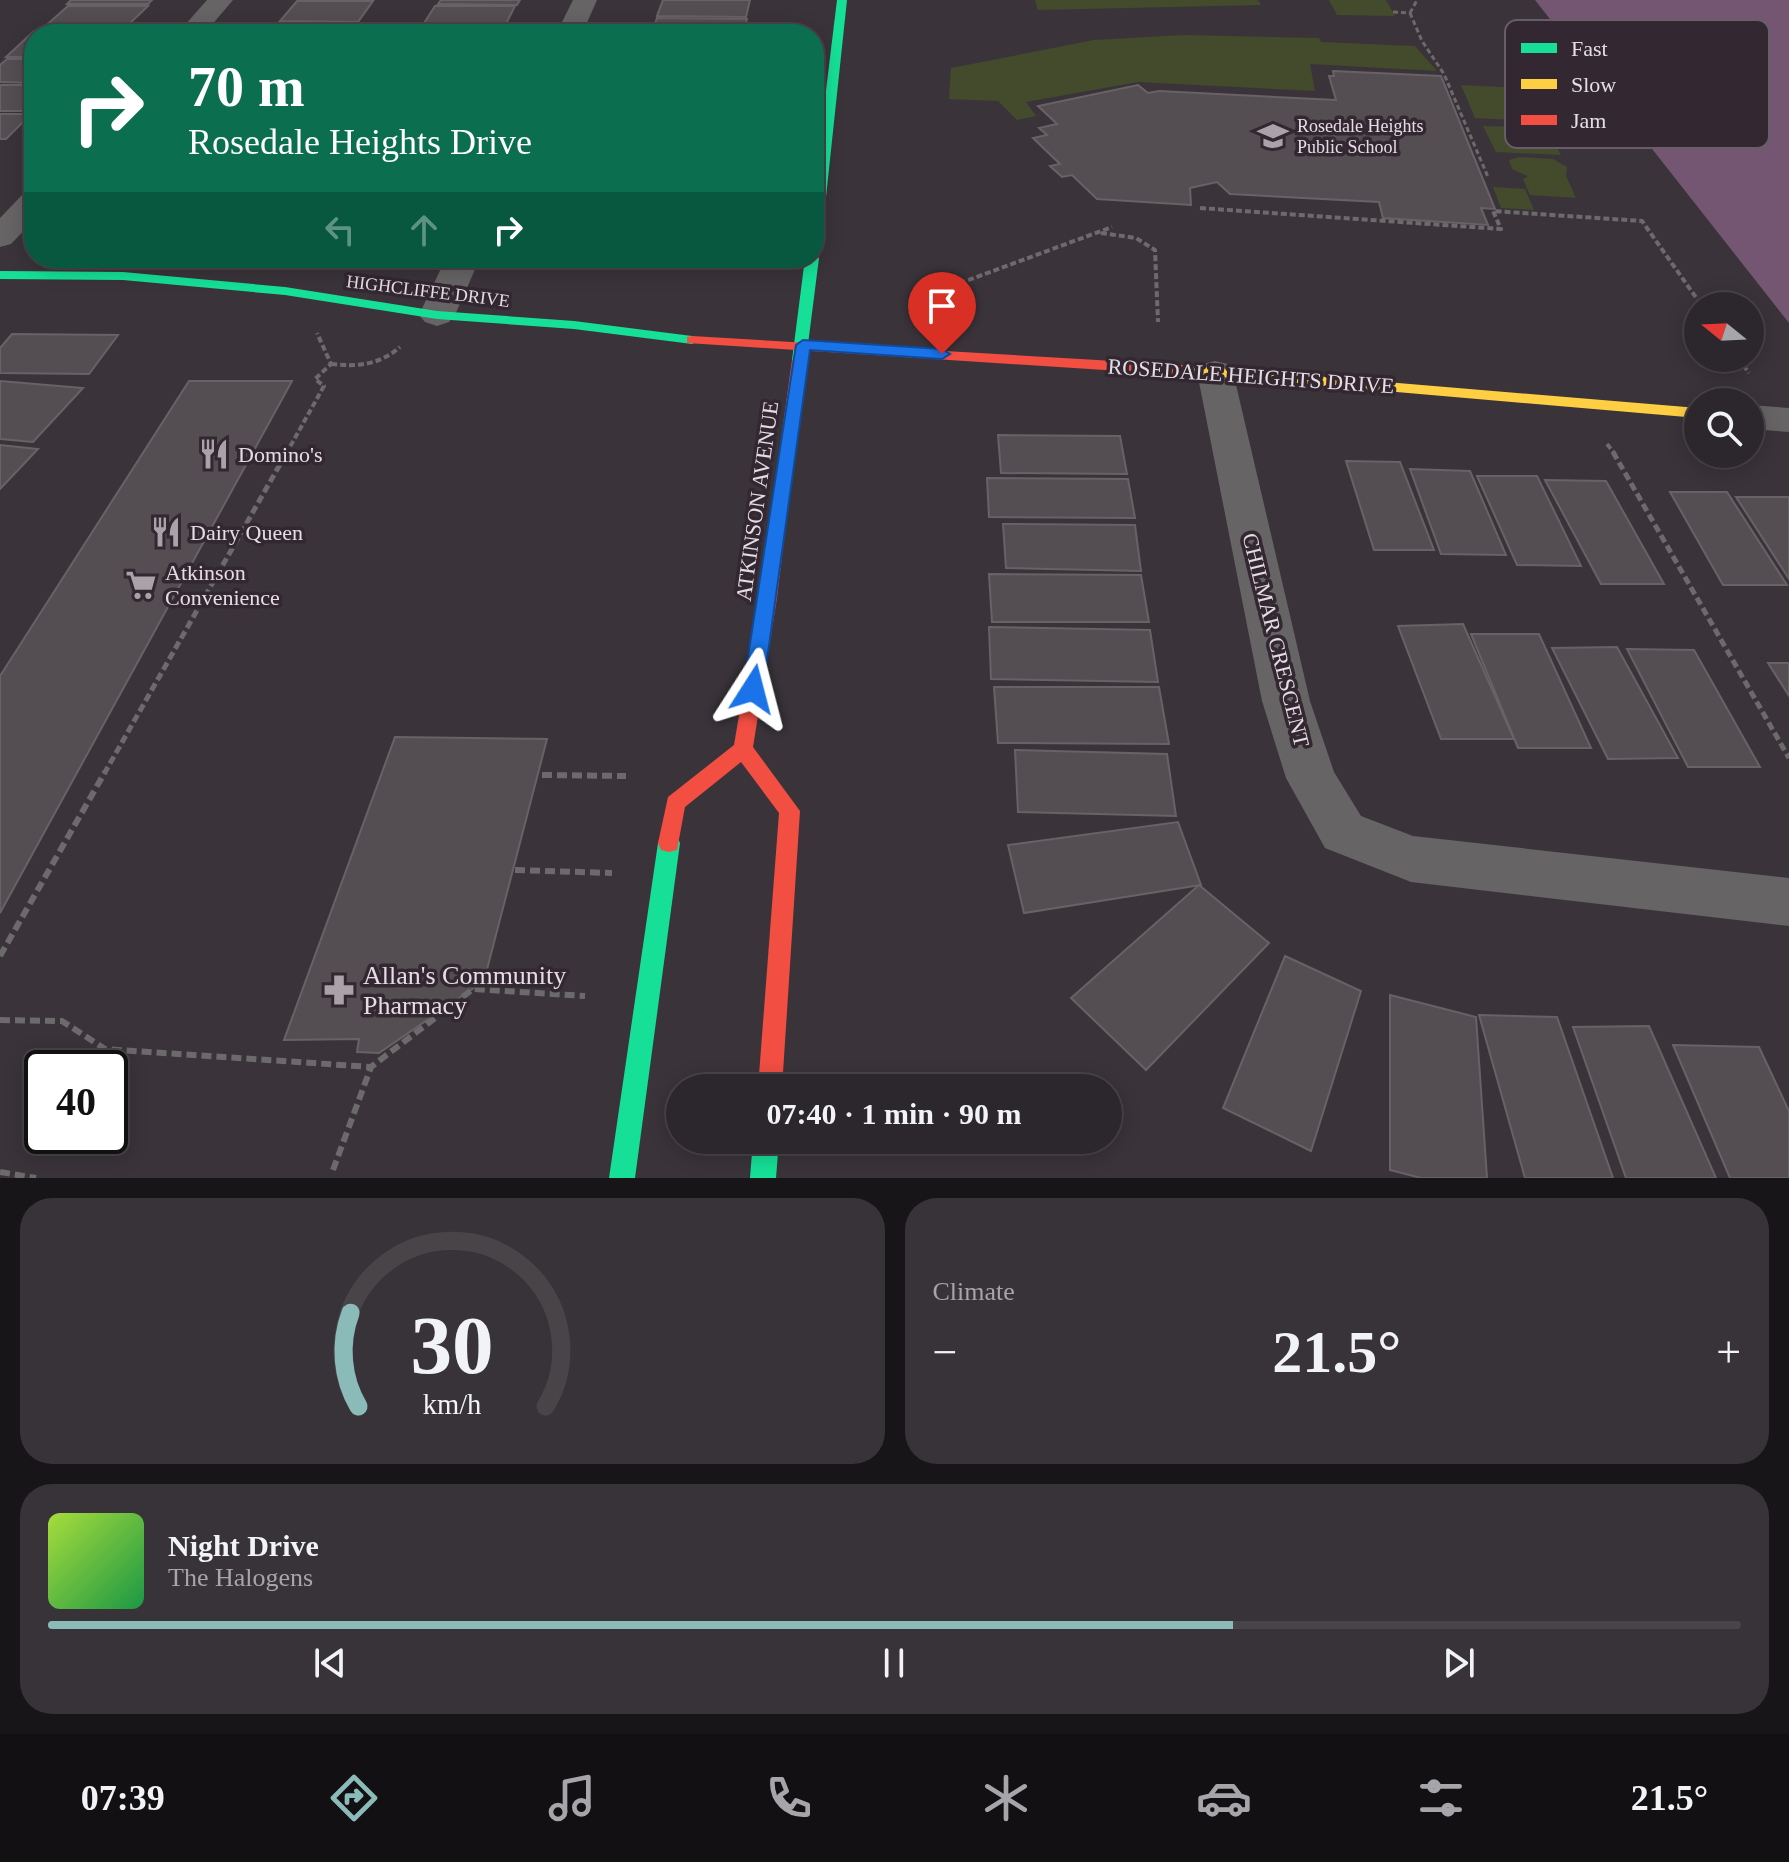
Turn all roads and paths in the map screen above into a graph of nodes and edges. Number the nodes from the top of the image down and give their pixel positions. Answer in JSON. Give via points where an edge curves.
{"nodes":[{"id":1,"x":221,"y":0,"type":"edge"},
{"id":2,"x":585,"y":0,"type":"edge"},
{"id":3,"x":842,"y":0,"type":"edge"},
{"id":4,"x":1417,"y":0,"type":"edge"},
{"id":5,"x":1393,"y":12,"type":"dead end"},
{"id":6,"x":1410,"y":13,"type":"junction"},
{"id":7,"x":199,"y":24,"type":"edge"},
{"id":8,"x":574,"y":24,"type":"edge"},
{"id":9,"x":824,"y":157,"type":"edge"},
{"id":10,"x":1488,"y":177,"type":"dead end"},
{"id":11,"x":1200,"y":208,"type":"dead end"},
{"id":12,"x":24,"y":212,"type":"edge"},
{"id":13,"x":1112,"y":227,"type":"dead end"},
{"id":14,"x":1096,"y":233,"type":"junction"},
{"id":15,"x":0,"y":237,"type":"edge"},
{"id":16,"x":458,"y":268,"type":"edge"},
{"id":17,"x":811,"y":268,"type":"edge"},
{"id":18,"x":0,"y":275,"type":"edge"},
{"id":19,"x":1692,"y":292,"type":"edge"},
{"id":20,"x":909,"y":302,"type":"dead end"},
{"id":21,"x":437,"y":315,"type":"junction"},
{"id":22,"x":1158,"y":322,"type":"dead end"},
{"id":23,"x":406,"y":341,"type":"dead end"},
{"id":24,"x":322,"y":344,"type":"dead end"},
{"id":25,"x":803,"y":345,"type":"junction"},
{"id":26,"x":331,"y":364,"type":"junction"},
{"id":27,"x":1215,"y":372,"type":"junction"},
{"id":28,"x":1684,"y":412,"type":"edge"},
{"id":29,"x":1764,"y":418,"type":"edge"},
{"id":30,"x":1789,"y":420,"type":"edge"},
{"id":31,"x":1600,"y":436,"type":"dead end"},
{"id":32,"x":743,"y":749,"type":"junction"},
{"id":33,"x":1789,"y":758,"type":"edge"},
{"id":34,"x":542,"y":775,"type":"dead end"},
{"id":35,"x":626,"y":776,"type":"dead end"},
{"id":36,"x":515,"y":870,"type":"dead end"},
{"id":37,"x":613,"y":873,"type":"dead end"},
{"id":38,"x":1789,"y":902,"type":"edge"},
{"id":39,"x":0,"y":956,"type":"edge"},
{"id":40,"x":585,"y":996,"type":"dead end"},
{"id":41,"x":0,"y":1020,"type":"edge"},
{"id":42,"x":371,"y":1067,"type":"junction"},
{"id":43,"x":771,"y":1074,"type":"edge"},
{"id":44,"x":765,"y":1154,"type":"edge"},
{"id":45,"x":333,"y":1170,"type":"dead end"},
{"id":46,"x":0,"y":1172,"type":"edge"},
{"id":47,"x":36,"y":1178,"type":"edge"},
{"id":48,"x":622,"y":1178,"type":"edge"},
{"id":49,"x":763,"y":1178,"type":"edge"}],
"edges":[{"from":1,"to":7,"type":"street"},
{"from":2,"to":8,"type":"street"},
{"from":3,"to":9,"type":"street"},
{"from":4,"to":6,"type":"path"},
{"from":5,"to":6,"type":"path"},
{"from":6,"to":10,"type":"path","via":[[1444,74]]},
{"from":11,"to":19,"type":"path","via":[[1501,229],[1493,211],[1642,221]]},
{"from":12,"to":15,"type":"street"},
{"from":13,"to":14,"type":"path"},
{"from":14,"to":20,"type":"path"},
{"from":14,"to":22,"type":"path","via":[[1130,236],[1155,250]]},
{"from":16,"to":21,"type":"street"},
{"from":17,"to":25,"type":"street","name":"ATKINSON AVENUE"},
{"from":18,"to":21,"type":"street","name":"HIGHCLIFFE DRIVE","via":[[123,276],[285,291]]},
{"from":21,"to":25,"type":"street","name":"HIGHCLIFFE DRIVE","via":[[704,341]]},
{"from":23,"to":26,"type":"path","via":[[390,357],[367,366]]},
{"from":24,"to":26,"type":"path"},
{"from":25,"to":27,"type":"street","name":"ROSEDALE HEIGHTS DRIVE"},
{"from":25,"to":32,"type":"street","name":"ATKINSON AVENUE"},
{"from":26,"to":39,"type":"path","via":[[315,379],[324,386]]},
{"from":27,"to":28,"type":"street","name":"ROSEDALE HEIGHTS DRIVE"},
{"from":27,"to":38,"type":"street","name":"CHILMAR CRESCENT","via":[[1286,701],[1311,778],[1343,832],[1411,859]]},
{"from":29,"to":30,"type":"street"},
{"from":31,"to":33,"type":"path","via":[[1619,459]]},
{"from":32,"to":43,"type":"street","via":[[790,811]]},
{"from":32,"to":48,"type":"street","via":[[675,803]]},
{"from":34,"to":35,"type":"path"},
{"from":36,"to":37,"type":"path"},
{"from":40,"to":42,"type":"path","via":[[473,989]]},
{"from":41,"to":42,"type":"path","via":[[62,1021],[105,1049]]},
{"from":42,"to":45,"type":"path"},
{"from":44,"to":49,"type":"street"},
{"from":46,"to":47,"type":"path"}]}
